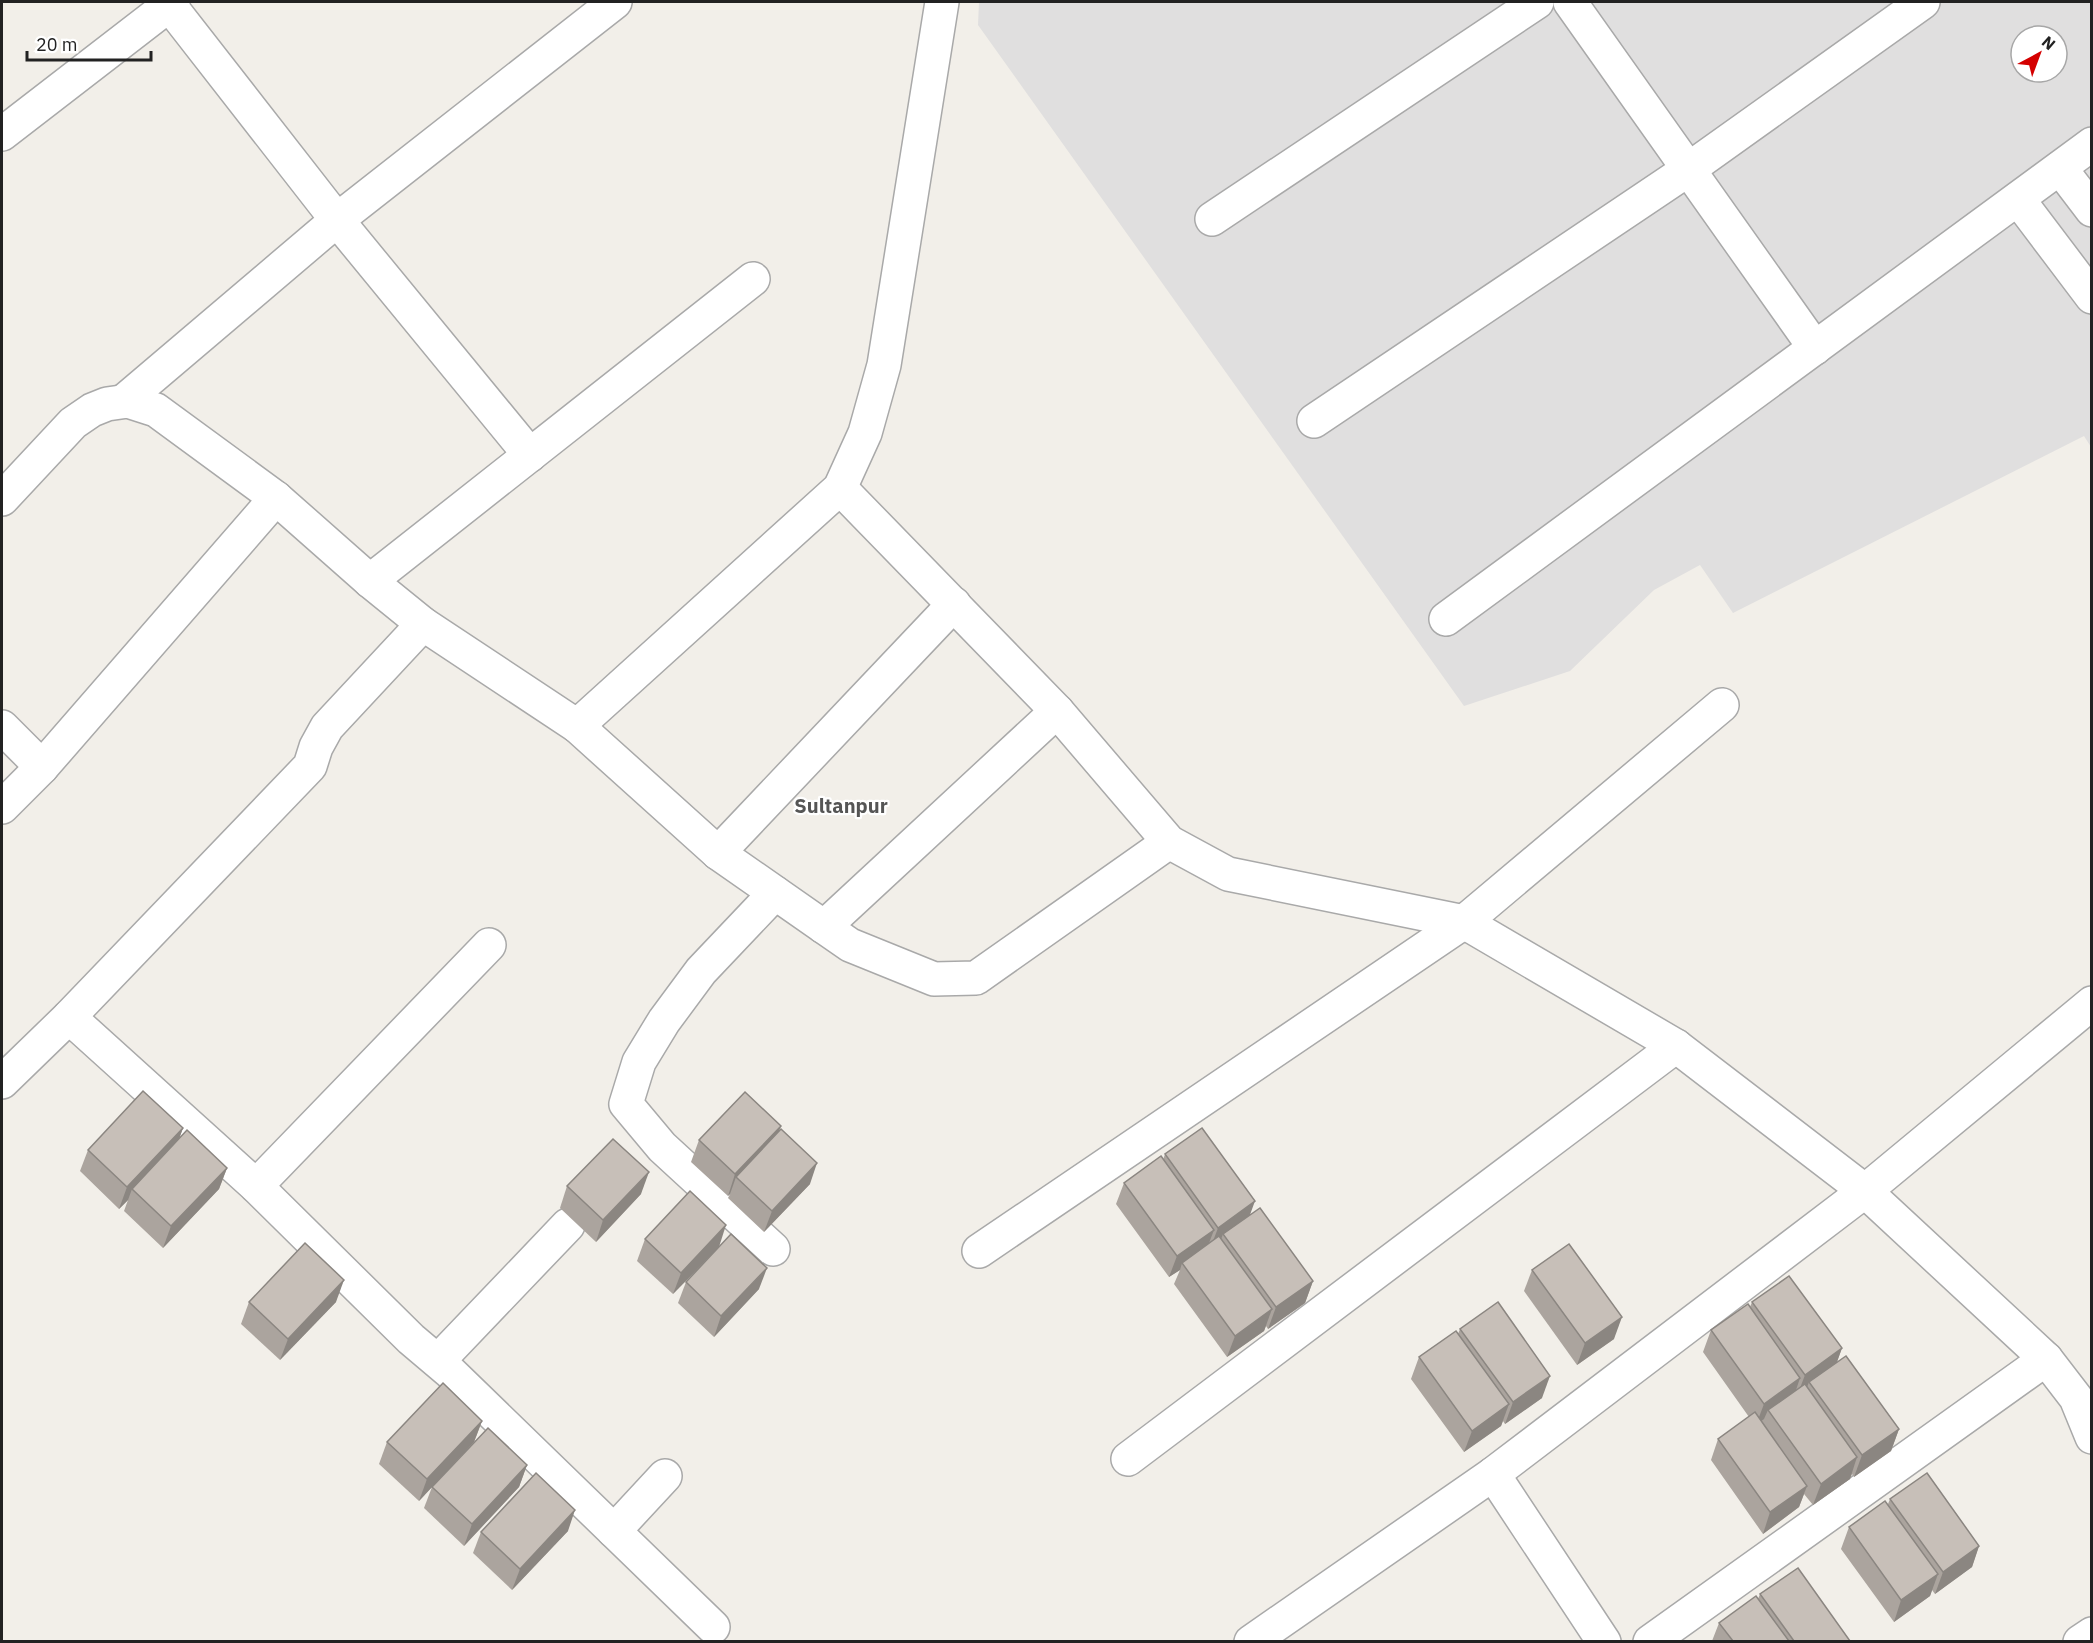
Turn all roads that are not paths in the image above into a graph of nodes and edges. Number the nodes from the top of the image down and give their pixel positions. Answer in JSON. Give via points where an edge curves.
{"nodes":[{"id":1,"x":170,"y":2,"type":"edge"},
{"id":2,"x":615,"y":2,"type":"edge"},
{"id":3,"x":942,"y":2,"type":"edge"},
{"id":4,"x":1537,"y":2,"type":"edge"},
{"id":5,"x":1569,"y":2,"type":"edge"},
{"id":6,"x":1923,"y":2,"type":"edge"},
{"id":7,"x":2,"y":134,"type":"edge"},
{"id":8,"x":2091,"y":144,"type":"edge"},
{"id":9,"x":2060,"y":168,"type":"junction"},
{"id":10,"x":1689,"y":169,"type":"junction"},
{"id":11,"x":2018,"y":199,"type":"junction"},
{"id":12,"x":2091,"y":210,"type":"edge"},
{"id":13,"x":1212,"y":219,"type":"dead end"},
{"id":14,"x":337,"y":220,"type":"junction"},
{"id":15,"x":753,"y":279,"type":"dead end"},
{"id":16,"x":2091,"y":297,"type":"edge"},
{"id":17,"x":1815,"y":348,"type":"junction"},
{"id":18,"x":124,"y":401,"type":"junction"},
{"id":19,"x":1314,"y":421,"type":"dead end"},
{"id":20,"x":530,"y":455,"type":"junction"},
{"id":21,"x":840,"y":488,"type":"junction"},
{"id":22,"x":276,"y":498,"type":"junction"},
{"id":23,"x":2,"y":499,"type":"edge"},
{"id":24,"x":370,"y":581,"type":"junction"},
{"id":25,"x":954,"y":603,"type":"junction"},
{"id":26,"x":1446,"y":619,"type":"dead end"},
{"id":27,"x":423,"y":624,"type":"junction"},
{"id":28,"x":1722,"y":705,"type":"dead end"},
{"id":29,"x":1057,"y":711,"type":"junction"},
{"id":30,"x":577,"y":726,"type":"junction"},
{"id":31,"x":2,"y":728,"type":"edge"},
{"id":32,"x":42,"y":767,"type":"junction"},
{"id":33,"x":2,"y":807,"type":"edge"},
{"id":34,"x":1169,"y":842,"type":"junction"},
{"id":35,"x":718,"y":853,"type":"junction"},
{"id":36,"x":775,"y":893,"type":"junction"},
{"id":37,"x":1464,"y":922,"type":"junction"},
{"id":38,"x":824,"y":927,"type":"junction"},
{"id":39,"x":489,"y":945,"type":"dead end"},
{"id":40,"x":2091,"y":1004,"type":"edge"},
{"id":41,"x":69,"y":1017,"type":"junction"},
{"id":42,"x":1676,"y":1046,"type":"junction"},
{"id":43,"x":2,"y":1082,"type":"edge"},
{"id":44,"x":256,"y":1186,"type":"junction"},
{"id":45,"x":1865,"y":1191,"type":"junction"},
{"id":46,"x":568,"y":1225,"type":"dead end"},
{"id":47,"x":773,"y":1249,"type":"dead end"},
{"id":48,"x":979,"y":1251,"type":"dead end"},
{"id":49,"x":2046,"y":1359,"type":"junction"},
{"id":50,"x":438,"y":1361,"type":"junction"},
{"id":51,"x":2084,"y":1394,"type":"edge"},
{"id":52,"x":2091,"y":1437,"type":"edge"},
{"id":53,"x":1128,"y":1459,"type":"dead end"},
{"id":54,"x":1492,"y":1474,"type":"junction"},
{"id":55,"x":665,"y":1476,"type":"dead end"},
{"id":56,"x":614,"y":1531,"type":"junction"},
{"id":57,"x":713,"y":1627,"type":"dead end"},
{"id":58,"x":2091,"y":1634,"type":"edge"},
{"id":59,"x":1251,"y":1641,"type":"edge"},
{"id":60,"x":1604,"y":1641,"type":"edge"},
{"id":61,"x":1650,"y":1641,"type":"edge"},
{"id":62,"x":2080,"y":1641,"type":"edge"}],
"edges":[{"from":1,"to":7,"type":"street"},
{"from":1,"to":14,"type":"street"},
{"from":2,"to":14,"type":"street"},
{"from":3,"to":21,"type":"street","via":[[884,365],[865,433]]},
{"from":4,"to":13,"type":"street"},
{"from":5,"to":10,"type":"street"},
{"from":6,"to":10,"type":"street"},
{"from":8,"to":9,"type":"street"},
{"from":9,"to":11,"type":"street"},
{"from":9,"to":12,"type":"street"},
{"from":10,"to":17,"type":"street"},
{"from":10,"to":19,"type":"street"},
{"from":11,"to":16,"type":"street"},
{"from":11,"to":17,"type":"street"},
{"from":14,"to":18,"type":"street"},
{"from":14,"to":20,"type":"street"},
{"from":15,"to":20,"type":"street"},
{"from":17,"to":26,"type":"street"},
{"from":18,"to":22,"type":"street","via":[[156,411]]},
{"from":18,"to":23,"type":"street","via":[[92,410],[73,423]]},
{"from":20,"to":24,"type":"street"},
{"from":21,"to":25,"type":"street"},
{"from":21,"to":30,"type":"street"},
{"from":22,"to":24,"type":"street"},
{"from":22,"to":32,"type":"street"},
{"from":24,"to":27,"type":"street"},
{"from":25,"to":29,"type":"street"},
{"from":25,"to":35,"type":"street"},
{"from":27,"to":30,"type":"street"},
{"from":27,"to":41,"type":"street","via":[[327,727],[310,765]]},
{"from":28,"to":37,"type":"street"},
{"from":29,"to":34,"type":"street"},
{"from":29,"to":38,"type":"street"},
{"from":30,"to":35,"type":"street"},
{"from":31,"to":32,"type":"street"},
{"from":32,"to":33,"type":"street"},
{"from":34,"to":37,"type":"street","via":[[1228,874]]},
{"from":34,"to":38,"type":"street","via":[[976,978],[934,979],[850,945]]},
{"from":35,"to":36,"type":"street"},
{"from":36,"to":38,"type":"street"},
{"from":36,"to":47,"type":"street","via":[[701,971],[664,1021],[639,1062],[626,1104],[662,1147]]},
{"from":37,"to":42,"type":"street"},
{"from":37,"to":48,"type":"street"},
{"from":39,"to":44,"type":"street"},
{"from":40,"to":45,"type":"street"},
{"from":41,"to":43,"type":"street"},
{"from":41,"to":44,"type":"street"},
{"from":42,"to":45,"type":"street"},
{"from":42,"to":53,"type":"street"},
{"from":44,"to":50,"type":"street"},
{"from":45,"to":49,"type":"street"},
{"from":45,"to":54,"type":"street"},
{"from":46,"to":50,"type":"street"},
{"from":49,"to":51,"type":"street"},
{"from":49,"to":61,"type":"street"},
{"from":50,"to":56,"type":"street"},
{"from":51,"to":52,"type":"street"},
{"from":54,"to":59,"type":"street"},
{"from":54,"to":60,"type":"street"},
{"from":55,"to":56,"type":"street"},
{"from":56,"to":57,"type":"street"},
{"from":58,"to":62,"type":"street"}]}
